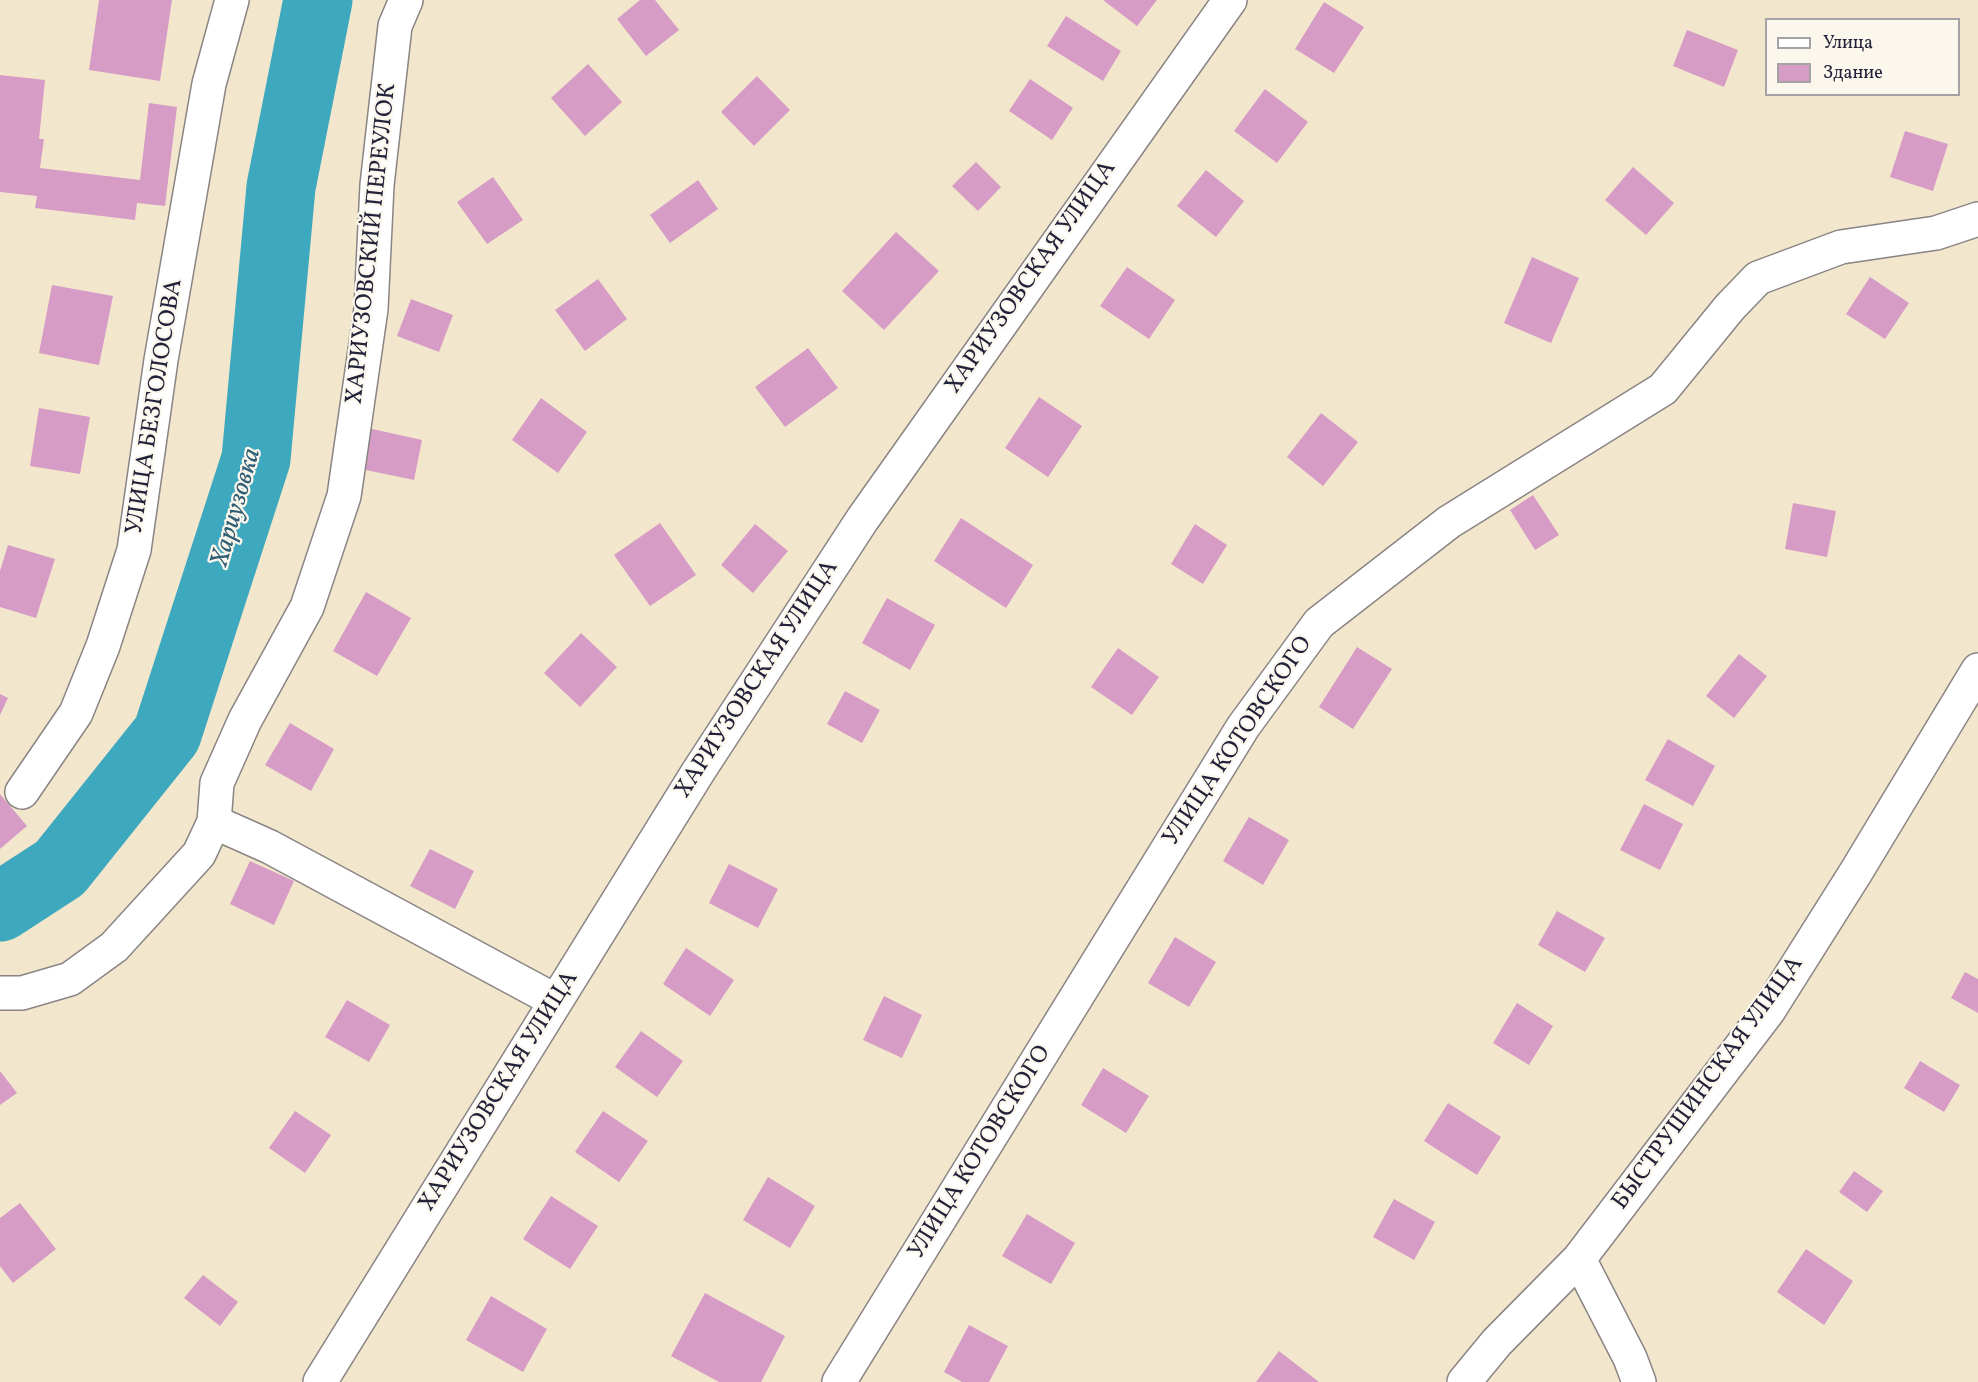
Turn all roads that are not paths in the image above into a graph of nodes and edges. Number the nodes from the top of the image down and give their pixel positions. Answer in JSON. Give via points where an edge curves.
{"nodes":[{"id":1,"x":232,"y":0,"type":"edge"},
{"id":2,"x":406,"y":0,"type":"edge"},
{"id":3,"x":1230,"y":0,"type":"edge"},
{"id":4,"x":1978,"y":219,"type":"edge"},
{"id":5,"x":1978,"y":670,"type":"edge"},
{"id":6,"x":21,"y":792,"type":"dead end"},
{"id":7,"x":214,"y":822,"type":"junction"},
{"id":8,"x":0,"y":993,"type":"edge"},
{"id":9,"x":556,"y":1001,"type":"junction"},
{"id":10,"x":1579,"y":1259,"type":"junction"},
{"id":11,"x":320,"y":1382,"type":"edge"},
{"id":12,"x":839,"y":1382,"type":"edge"},
{"id":13,"x":1464,"y":1382,"type":"edge"},
{"id":14,"x":1639,"y":1382,"type":"edge"}],
"edges":[{"from":1,"to":6,"type":"street","name":"УЛИЦА БЕЗГОЛОСОВА","via":[[209,84],[161,360],[134,550],[76,713]]},
{"from":2,"to":7,"type":"street","name":"ХАРИУЗОВСКИЙ ПЕРЕУЛОК","via":[[395,26],[377,185],[371,309],[344,496],[307,607],[244,720],[217,783]]},
{"from":3,"to":9,"type":"street","name":"ХАРИУЗОВСКАЯ УЛИЦА","via":[[862,520],[698,772]]},
{"from":4,"to":12,"type":"street","name":"УЛИЦА КОТОВСКОГО","via":[[1936,233],[1841,247],[1758,278],[1663,389],[1449,522],[1319,623],[1243,727]]},
{"from":5,"to":10,"type":"street","name":"БЫСТРУШИНСКАЯ УЛИЦА","via":[[1769,1010]]},
{"from":7,"to":8,"type":"street","name":"ХАРИУЗОВСКИЙ ПЕРЕУЛОК","via":[[199,854],[114,947],[70,979],[22,993]]},
{"from":7,"to":9,"type":"street","via":[[270,847]]},
{"from":9,"to":11,"type":"street","name":"ХАРИУЗОВСКАЯ УЛИЦА"},
{"from":10,"to":13,"type":"street","name":"БЫСТРУШИНСКАЯ УЛИЦА","via":[[1497,1342]]},
{"from":10,"to":14,"type":"street"}]}
